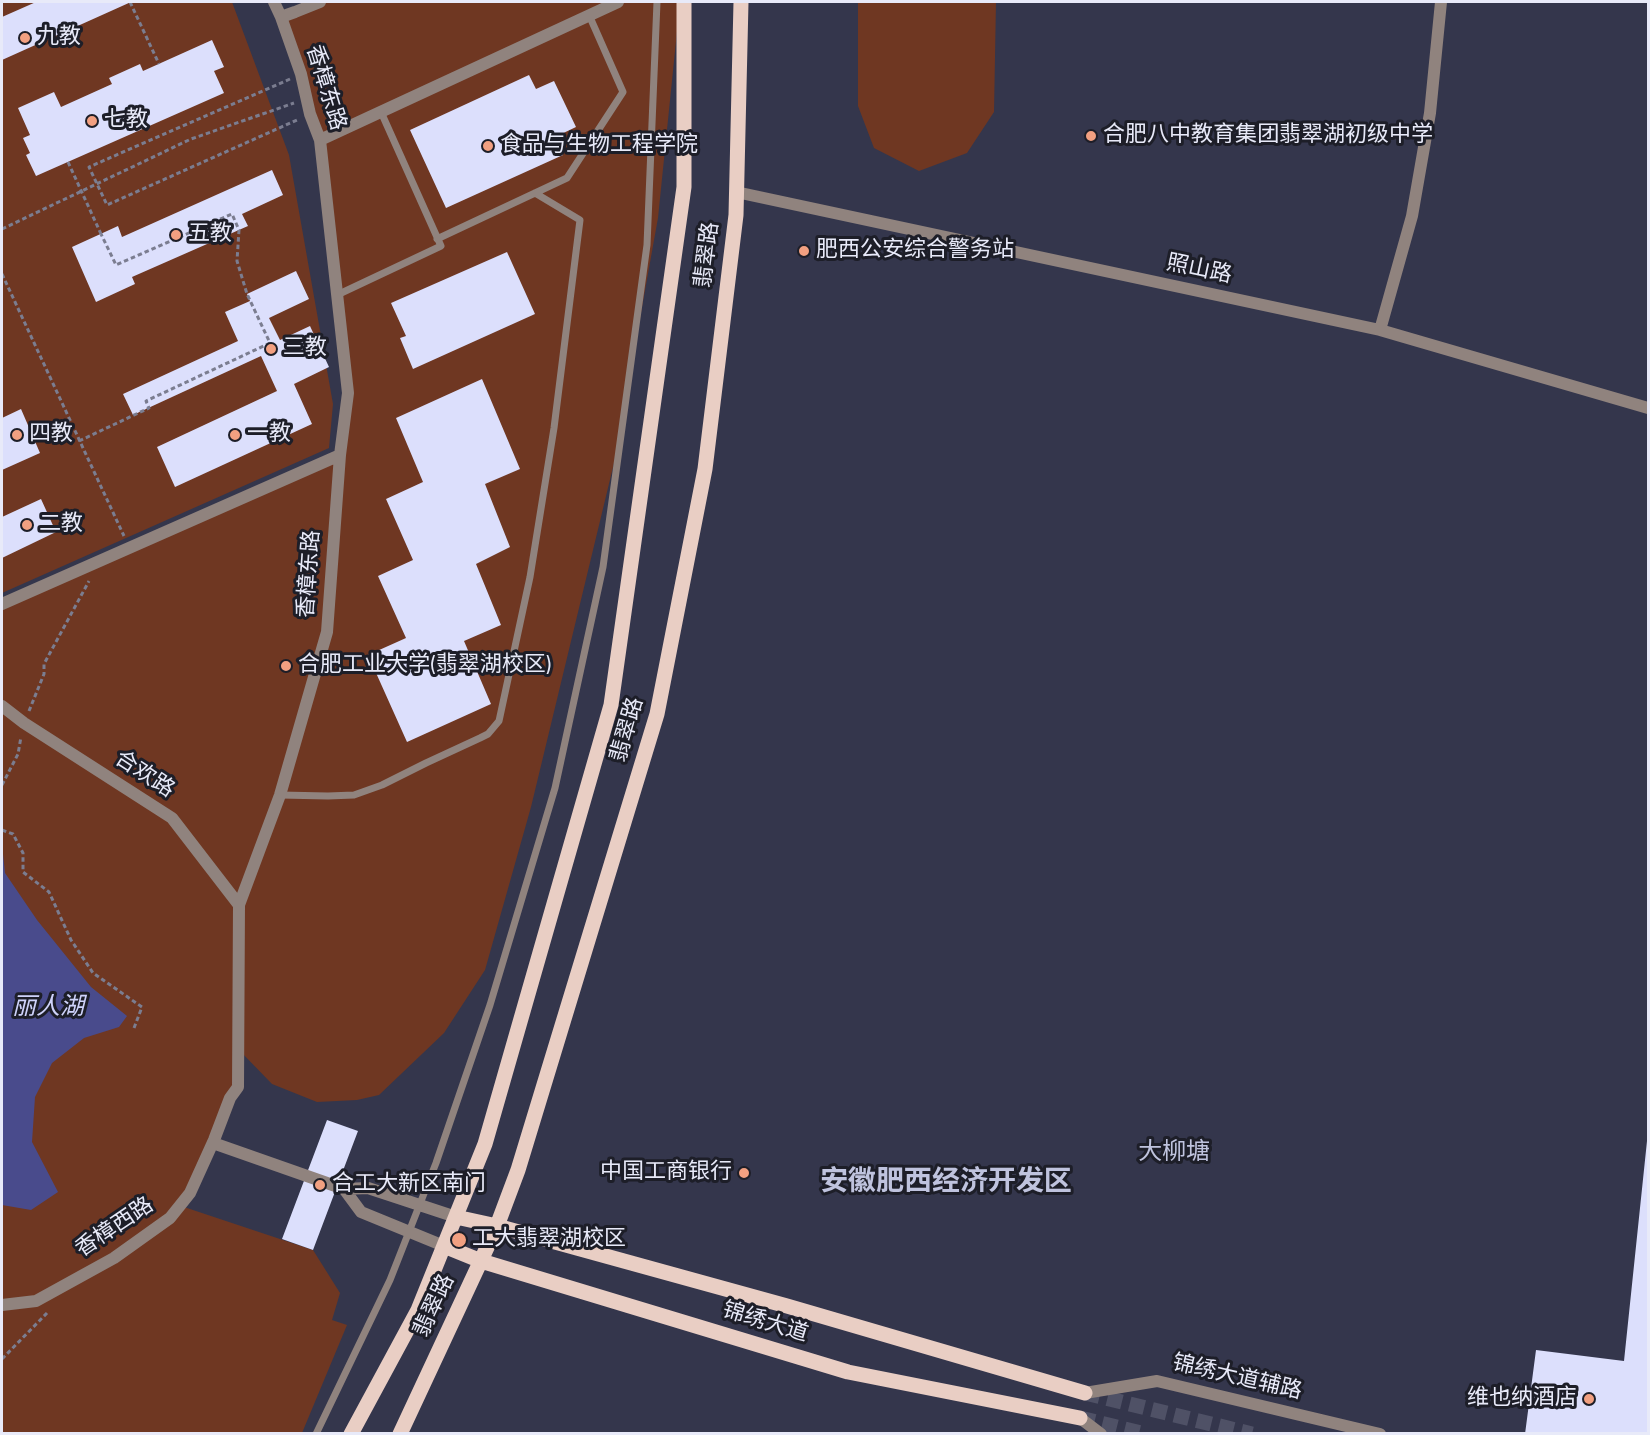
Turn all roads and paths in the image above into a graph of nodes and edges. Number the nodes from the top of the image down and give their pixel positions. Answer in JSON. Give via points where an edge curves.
{"nodes":[{"id":1,"x":130,"y":2,"type":"edge"},
{"id":2,"x":274,"y":2,"type":"edge"},
{"id":3,"x":320,"y":2,"type":"edge"},
{"id":4,"x":618,"y":2,"type":"edge"},
{"id":5,"x":657,"y":2,"type":"edge"},
{"id":6,"x":684,"y":2,"type":"edge"},
{"id":7,"x":741,"y":2,"type":"edge"},
{"id":8,"x":1441,"y":2,"type":"edge"},
{"id":9,"x":590,"y":15,"type":"junction"},
{"id":10,"x":281,"y":17,"type":"junction"},
{"id":11,"x":159,"y":64,"type":"dead end"},
{"id":12,"x":301,"y":74,"type":"junction"},
{"id":13,"x":307,"y":99,"type":"junction"},
{"id":14,"x":381,"y":112,"type":"junction"},
{"id":15,"x":310,"y":114,"type":"junction"},
{"id":16,"x":320,"y":140,"type":"junction"},
{"id":17,"x":68,"y":162,"type":"dead end"},
{"id":18,"x":98,"y":184,"type":"junction"},
{"id":19,"x":736,"y":192,"type":"junction"},
{"id":20,"x":535,"y":193,"type":"junction"},
{"id":21,"x":2,"y":229,"type":"edge"},
{"id":22,"x":437,"y":239,"type":"junction"},
{"id":23,"x":2,"y":274,"type":"edge"},
{"id":24,"x":337,"y":296,"type":"junction"},
{"id":25,"x":1380,"y":330,"type":"junction"},
{"id":26,"x":1648,"y":408,"type":"edge"},
{"id":27,"x":79,"y":441,"type":"junction"},
{"id":28,"x":340,"y":455,"type":"junction"},
{"id":29,"x":125,"y":538,"type":"dead end"},
{"id":30,"x":97,"y":562,"type":"junction"},
{"id":31,"x":2,"y":604,"type":"edge"},
{"id":32,"x":2,"y":706,"type":"edge"},
{"id":33,"x":24,"y":723,"type":"junction"},
{"id":34,"x":2,"y":785,"type":"edge"},
{"id":35,"x":280,"y":795,"type":"junction"},
{"id":36,"x":2,"y":830,"type":"edge"},
{"id":37,"x":239,"y":905,"type":"junction"},
{"id":38,"x":134,"y":1028,"type":"dead end"},
{"id":39,"x":213,"y":1141,"type":"junction"},
{"id":40,"x":344,"y":1189,"type":"junction"},
{"id":41,"x":420,"y":1205,"type":"junction"},
{"id":42,"x":456,"y":1217,"type":"junction"},
{"id":43,"x":497,"y":1227,"type":"junction"},
{"id":44,"x":409,"y":1232,"type":"junction"},
{"id":45,"x":444,"y":1246,"type":"junction"},
{"id":46,"x":481,"y":1261,"type":"junction"},
{"id":47,"x":2,"y":1305,"type":"edge"},
{"id":48,"x":51,"y":1308,"type":"dead end"},
{"id":49,"x":2,"y":1359,"type":"edge"},
{"id":50,"x":1084,"y":1392,"type":"joint"},
{"id":51,"x":1080,"y":1418,"type":"joint"},
{"id":52,"x":316,"y":1434,"type":"edge"},
{"id":53,"x":351,"y":1434,"type":"edge"},
{"id":54,"x":400,"y":1434,"type":"edge"},
{"id":55,"x":1101,"y":1434,"type":"edge"},
{"id":56,"x":1380,"y":1434,"type":"edge"}],
"edges":[{"from":1,"to":11,"type":"path"},
{"from":2,"to":10,"type":"street","name":"香樟东路"},
{"from":3,"to":10,"type":"street"},
{"from":4,"to":9,"type":"street"},
{"from":5,"to":41,"type":"lane","via":[[646,245],[603,567],[555,788],[490,1005]]},
{"from":6,"to":42,"type":"main road","name":"翡翠路","via":[[684,187],[611,705],[485,1144]]},
{"from":7,"to":19,"type":"main road","name":"翡翠路"},
{"from":8,"to":25,"type":"street","via":[[1430,113],[1412,216]]},
{"from":9,"to":14,"type":"street"},
{"from":9,"to":20,"type":"lane","via":[[623,92],[567,178]]},
{"from":10,"to":12,"type":"street","name":"香樟东路"},
{"from":12,"to":13,"type":"street","name":"香樟东路"},
{"from":12,"to":18,"type":"path","via":[[89,167]]},
{"from":13,"to":15,"type":"street","name":"香樟东路"},
{"from":13,"to":18,"type":"path","via":[[191,139]]},
{"from":14,"to":16,"type":"street"},
{"from":14,"to":22,"type":"lane"},
{"from":15,"to":16,"type":"street","name":"香樟东路"},
{"from":15,"to":18,"type":"path","via":[[107,205]]},
{"from":16,"to":24,"type":"street","name":"香樟东路"},
{"from":17,"to":27,"type":"path","bridge":true,"via":[[116,265],[232,214],[239,230],[237,261],[247,294],[270,343],[146,401],[149,408]]},
{"from":18,"to":21,"type":"path"},
{"from":19,"to":25,"type":"street","name":"照山路"},
{"from":19,"to":43,"type":"main road","name":"翡翠路","via":[[705,469],[657,714],[518,1170]]},
{"from":20,"to":22,"type":"lane"},
{"from":20,"to":35,"type":"lane","via":[[580,220],[530,577],[499,721],[488,734],[354,795]]},
{"from":22,"to":24,"type":"lane","via":[[441,246]]},
{"from":23,"to":27,"type":"path"},
{"from":24,"to":28,"type":"street","name":"香樟东路","via":[[348,393]]},
{"from":25,"to":26,"type":"street","name":"照山路"},
{"from":27,"to":29,"type":"path"},
{"from":28,"to":30,"type":"street"},
{"from":28,"to":35,"type":"street","name":"香樟东路","via":[[327,632]]},
{"from":30,"to":31,"type":"street"},
{"from":30,"to":33,"type":"path","via":[[44,664],[44,674]]},
{"from":32,"to":33,"type":"street","name":"合欢路"},
{"from":33,"to":34,"type":"path","via":[[18,754]]},
{"from":33,"to":37,"type":"street","name":"合欢路","via":[[172,818]]},
{"from":35,"to":37,"type":"street","name":"香樟东路"},
{"from":36,"to":38,"type":"path","via":[[13,834],[22,854],[23,872],[49,892],[71,939],[93,973],[142,1007]]},
{"from":37,"to":39,"type":"street","name":"香樟东路","via":[[238,1087]]},
{"from":39,"to":40,"type":"street"},
{"from":39,"to":47,"type":"street","name":"香樟西路","via":[[190,1193],[171,1218],[114,1258],[36,1301]]},
{"from":40,"to":41,"type":"street","via":[[368,1188]]},
{"from":40,"to":44,"type":"street","via":[[361,1212]]},
{"from":41,"to":42,"type":"street"},
{"from":41,"to":44,"type":"lane"},
{"from":42,"to":43,"type":"main road","name":"锦绣大道"},
{"from":42,"to":45,"type":"main road","name":"翡翠路"},
{"from":43,"to":46,"type":"main road","name":"翡翠路"},
{"from":43,"to":50,"type":"main road","name":"锦绣大道"},
{"from":44,"to":45,"type":"street"},
{"from":44,"to":52,"type":"lane"},
{"from":45,"to":46,"type":"main road","name":"锦绣大道"},
{"from":45,"to":53,"type":"main road","name":"翡翠路","via":[[418,1311]]},
{"from":46,"to":51,"type":"main road","name":"锦绣大道","via":[[848,1372]]},
{"from":46,"to":54,"type":"main road","name":"翡翠路"},
{"from":48,"to":49,"type":"path"},
{"from":50,"to":56,"type":"street","name":"锦绣大道辅路","via":[[1157,1381]]},
{"from":51,"to":55,"type":"street"}]}
